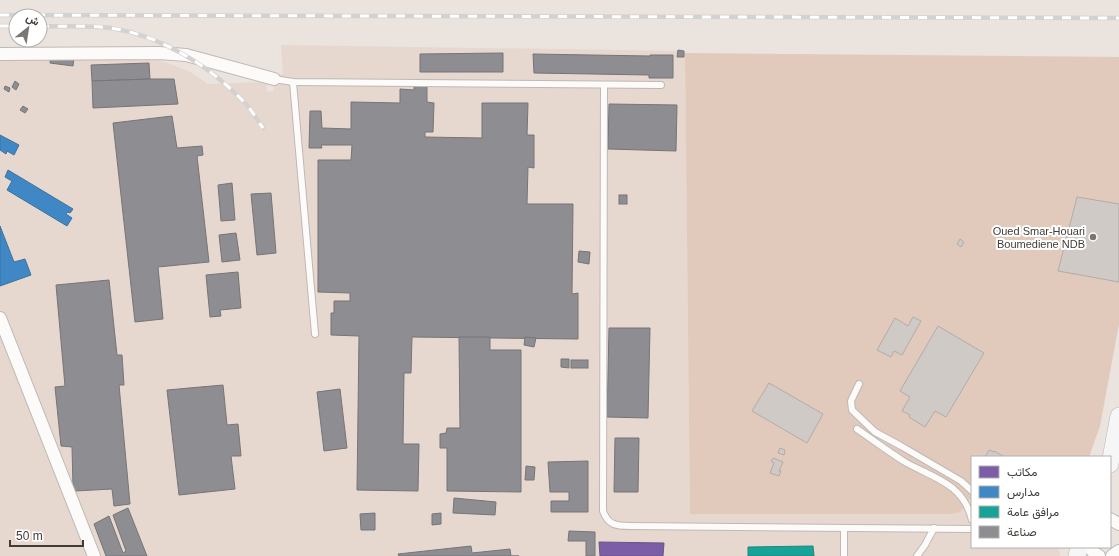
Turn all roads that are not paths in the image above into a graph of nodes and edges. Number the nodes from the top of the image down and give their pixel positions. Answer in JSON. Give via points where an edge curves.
{"nodes":[{"id":1,"x":0,"y":54,"type":"edge"},
{"id":2,"x":274,"y":79,"type":"joint"},
{"id":3,"x":293,"y":82,"type":"junction"},
{"id":4,"x":604,"y":85,"type":"junction"},
{"id":5,"x":661,"y":85,"type":"dead end"},
{"id":6,"x":0,"y":318,"type":"edge"},
{"id":7,"x":315,"y":334,"type":"dead end"},
{"id":8,"x":859,"y":384,"type":"dead end"},
{"id":9,"x":1119,"y":416,"type":"edge"},
{"id":10,"x":857,"y":429,"type":"dead end"},
{"id":11,"x":1111,"y":459,"type":"edge"},
{"id":12,"x":971,"y":490,"type":"edge"},
{"id":13,"x":971,"y":515,"type":"edge"},
{"id":14,"x":844,"y":528,"type":"junction"},
{"id":15,"x":934,"y":528,"type":"junction"},
{"id":16,"x":971,"y":529,"type":"edge"},
{"id":17,"x":1090,"y":548,"type":"edge"},
{"id":18,"x":1119,"y":551,"type":"edge"},
{"id":19,"x":94,"y":556,"type":"edge"},
{"id":20,"x":844,"y":556,"type":"edge"},
{"id":21,"x":917,"y":556,"type":"edge"},
{"id":22,"x":1099,"y":556,"type":"edge"},
{"id":23,"x":1112,"y":556,"type":"edge"}],
"edges":[{"from":1,"to":2,"type":"street","via":[[186,55]]},
{"from":2,"to":3,"type":"lane"},
{"from":3,"to":4,"type":"lane"},
{"from":3,"to":7,"type":"lane"},
{"from":4,"to":5,"type":"lane"},
{"from":4,"to":14,"type":"lane","via":[[603,512],[606,519],[612,524],[625,526]]},
{"from":6,"to":19,"type":"street"},
{"from":8,"to":12,"type":"lane","via":[[851,401],[852,410],[875,432],[961,481]]},
{"from":9,"to":11,"type":"main road"},
{"from":10,"to":13,"type":"lane","via":[[905,462],[945,481],[960,496]]},
{"from":14,"to":15,"type":"lane"},
{"from":14,"to":20,"type":"lane"},
{"from":15,"to":16,"type":"lane"},
{"from":15,"to":21,"type":"lane"},
{"from":17,"to":22,"type":"street"},
{"from":18,"to":23,"type":"street"}]}
